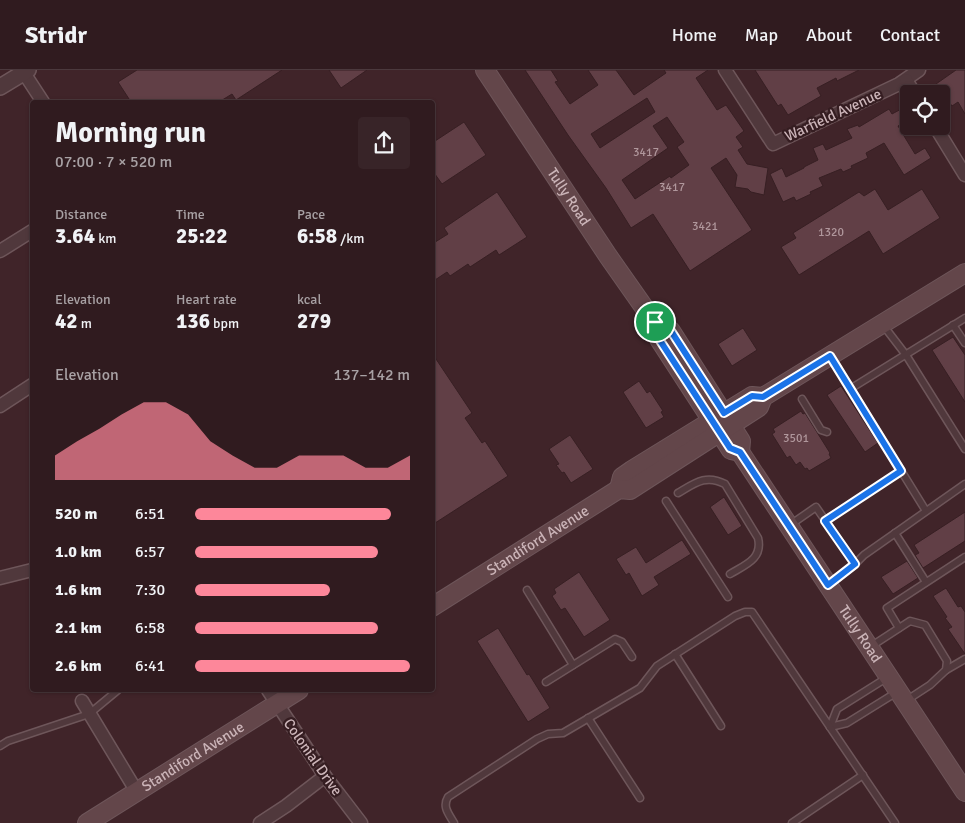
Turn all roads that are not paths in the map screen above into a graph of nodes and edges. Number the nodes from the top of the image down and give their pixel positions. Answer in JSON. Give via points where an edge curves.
{"nodes":[{"id":1,"x":485,"y":70,"type":"edge"},
{"id":2,"x":726,"y":70,"type":"edge"},
{"id":3,"x":919,"y":70,"type":"edge"},
{"id":4,"x":26,"y":71,"type":"edge"},
{"id":5,"x":906,"y":80,"type":"junction"},
{"id":6,"x":909,"y":85,"type":"edge"},
{"id":7,"x":0,"y":88,"type":"edge"},
{"id":8,"x":43,"y":100,"type":"edge"},
{"id":9,"x":941,"y":135,"type":"edge"},
{"id":10,"x":965,"y":175,"type":"edge"},
{"id":11,"x":30,"y":232,"type":"edge"},
{"id":12,"x":0,"y":251,"type":"edge"},
{"id":13,"x":965,"y":273,"type":"edge"},
{"id":14,"x":965,"y":318,"type":"edge"},
{"id":15,"x":882,"y":323,"type":"junction"},
{"id":16,"x":953,"y":325,"type":"junction"},
{"id":17,"x":965,"y":343,"type":"edge"},
{"id":18,"x":906,"y":355,"type":"junction"},
{"id":19,"x":830,"y":356,"type":"junction"},
{"id":20,"x":30,"y":386,"type":"edge"},
{"id":21,"x":850,"y":389,"type":"junction"},
{"id":22,"x":802,"y":399,"type":"dead end"},
{"id":23,"x":0,"y":406,"type":"edge"},
{"id":24,"x":722,"y":423,"type":"junction"},
{"id":25,"x":827,"y":432,"type":"dead end"},
{"id":26,"x":965,"y":448,"type":"edge"},
{"id":27,"x":901,"y":471,"type":"junction"},
{"id":28,"x":965,"y":484,"type":"edge"},
{"id":29,"x":678,"y":493,"type":"dead end"},
{"id":30,"x":666,"y":501,"type":"dead end"},
{"id":31,"x":926,"y":511,"type":"junction"},
{"id":32,"x":825,"y":521,"type":"junction"},
{"id":33,"x":789,"y":525,"type":"junction"},
{"id":34,"x":895,"y":533,"type":"junction"},
{"id":35,"x":965,"y":557,"type":"edge"},
{"id":36,"x":855,"y":564,"type":"junction"},
{"id":37,"x":30,"y":570,"type":"edge"},
{"id":38,"x":730,"y":574,"type":"dead end"},
{"id":39,"x":0,"y":578,"type":"edge"},
{"id":40,"x":926,"y":582,"type":"junction"},
{"id":41,"x":828,"y":585,"type":"junction"},
{"id":42,"x":526,"y":590,"type":"dead end"},
{"id":43,"x":728,"y":597,"type":"dead end"},
{"id":44,"x":435,"y":605,"type":"edge"},
{"id":45,"x":900,"y":628,"type":"junction"},
{"id":46,"x":869,"y":647,"type":"junction"},
{"id":47,"x":675,"y":654,"type":"junction"},
{"id":48,"x":632,"y":657,"type":"dead end"},
{"id":49,"x":965,"y":659,"type":"edge"},
{"id":50,"x":573,"y":665,"type":"junction"},
{"id":51,"x":946,"y":670,"type":"junction"},
{"id":52,"x":546,"y":682,"type":"dead end"},
{"id":53,"x":898,"y":690,"type":"junction"},
{"id":54,"x":116,"y":692,"type":"edge"},
{"id":55,"x":292,"y":692,"type":"edge"},
{"id":56,"x":273,"y":697,"type":"edge"},
{"id":57,"x":82,"y":701,"type":"dead end"},
{"id":58,"x":89,"y":714,"type":"junction"},
{"id":59,"x":588,"y":718,"type":"junction"},
{"id":60,"x":721,"y":726,"type":"dead end"},
{"id":61,"x":830,"y":727,"type":"junction"},
{"id":62,"x":0,"y":746,"type":"edge"},
{"id":63,"x":863,"y":775,"type":"junction"},
{"id":64,"x":325,"y":776,"type":"junction"},
{"id":65,"x":137,"y":792,"type":"junction"},
{"id":66,"x":965,"y":792,"type":"edge"},
{"id":67,"x":640,"y":798,"type":"dead end"},
{"id":68,"x":86,"y":823,"type":"edge"},
{"id":69,"x":260,"y":823,"type":"edge"},
{"id":70,"x":360,"y":823,"type":"edge"},
{"id":71,"x":454,"y":823,"type":"edge"},
{"id":72,"x":792,"y":823,"type":"edge"},
{"id":73,"x":895,"y":823,"type":"edge"}],
"edges":[{"from":1,"to":24,"type":"main road","name":"Tully Road","via":[[655,322],[671,331]]},
{"from":2,"to":5,"type":"street","name":"Warfield Avenue","via":[[773,144]]},
{"from":3,"to":5,"type":"street","name":"Warfield Avenue"},
{"from":4,"to":7,"type":"street"},
{"from":4,"to":8,"type":"street"},
{"from":5,"to":6,"type":"street"},
{"from":9,"to":10,"type":"street"},
{"from":11,"to":12,"type":"street"},
{"from":13,"to":15,"type":"main road","name":"Standiford Avenue"},
{"from":14,"to":16,"type":"lane"},
{"from":15,"to":18,"type":"lane"},
{"from":15,"to":19,"type":"main road","name":"Standiford Avenue"},
{"from":16,"to":17,"type":"lane"},
{"from":16,"to":18,"type":"lane"},
{"from":18,"to":21,"type":"lane"},
{"from":18,"to":26,"type":"lane"},
{"from":19,"to":21,"type":"lane"},
{"from":19,"to":24,"type":"main road","name":"Standiford Avenue","via":[[763,397],[759,407]]},
{"from":20,"to":23,"type":"street"},
{"from":21,"to":27,"type":"lane"},
{"from":22,"to":25,"type":"lane","via":[[821,430]]},
{"from":24,"to":33,"type":"main road","name":"Tully Road","via":[[742,443],[740,452]]},
{"from":24,"to":44,"type":"main road","name":"Standiford Avenue","via":[[622,477],[619,489]]},
{"from":27,"to":31,"type":"lane"},
{"from":27,"to":32,"type":"lane"},
{"from":28,"to":31,"type":"lane"},
{"from":29,"to":38,"type":"lane","via":[[695,482],[707,479],[724,484],[760,545],[754,558]]},
{"from":30,"to":43,"type":"lane"},
{"from":31,"to":34,"type":"lane"},
{"from":32,"to":33,"type":"lane","via":[[816,508]]},
{"from":32,"to":36,"type":"lane"},
{"from":33,"to":41,"type":"main road","name":"Tully Road"},
{"from":34,"to":36,"type":"lane"},
{"from":34,"to":40,"type":"lane"},
{"from":35,"to":40,"type":"lane"},
{"from":36,"to":41,"type":"lane"},
{"from":37,"to":39,"type":"street"},
{"from":40,"to":45,"type":"lane","via":[[887,608]]},
{"from":41,"to":46,"type":"main road","name":"Tully Road"},
{"from":42,"to":50,"type":"lane"},
{"from":45,"to":46,"type":"lane"},
{"from":45,"to":51,"type":"lane","via":[[910,622],[925,625],[947,661]]},
{"from":46,"to":53,"type":"main road","name":"Tully Road"},
{"from":47,"to":59,"type":"lane","via":[[657,666],[640,688]]},
{"from":47,"to":60,"type":"lane"},
{"from":47,"to":61,"type":"lane","via":[[734,616],[752,612]]},
{"from":48,"to":50,"type":"lane","via":[[622,642],[615,639]]},
{"from":49,"to":51,"type":"lane"},
{"from":50,"to":52,"type":"lane"},
{"from":51,"to":53,"type":"lane","via":[[930,685]]},
{"from":53,"to":61,"type":"lane","via":[[846,723]]},
{"from":53,"to":61,"type":"lane","via":[[837,709]]},
{"from":53,"to":66,"type":"main road","name":"Tully Road"},
{"from":54,"to":58,"type":"lane"},
{"from":55,"to":56,"type":"main road","name":"Standiford Avenue"},
{"from":56,"to":64,"type":"street","name":"Colonial Drive"},
{"from":56,"to":65,"type":"main road","name":"Standiford Avenue"},
{"from":57,"to":58,"type":"street"},
{"from":58,"to":62,"type":"lane"},
{"from":58,"to":65,"type":"street"},
{"from":59,"to":67,"type":"lane"},
{"from":59,"to":71,"type":"lane","via":[[563,733],[537,739],[448,796],[446,808]]},
{"from":61,"to":63,"type":"lane"},
{"from":63,"to":72,"type":"lane"},
{"from":63,"to":73,"type":"lane"},
{"from":64,"to":69,"type":"street"},
{"from":64,"to":70,"type":"street","name":"Colonial Drive"},
{"from":65,"to":68,"type":"main road","name":"Standiford Avenue"}]}
